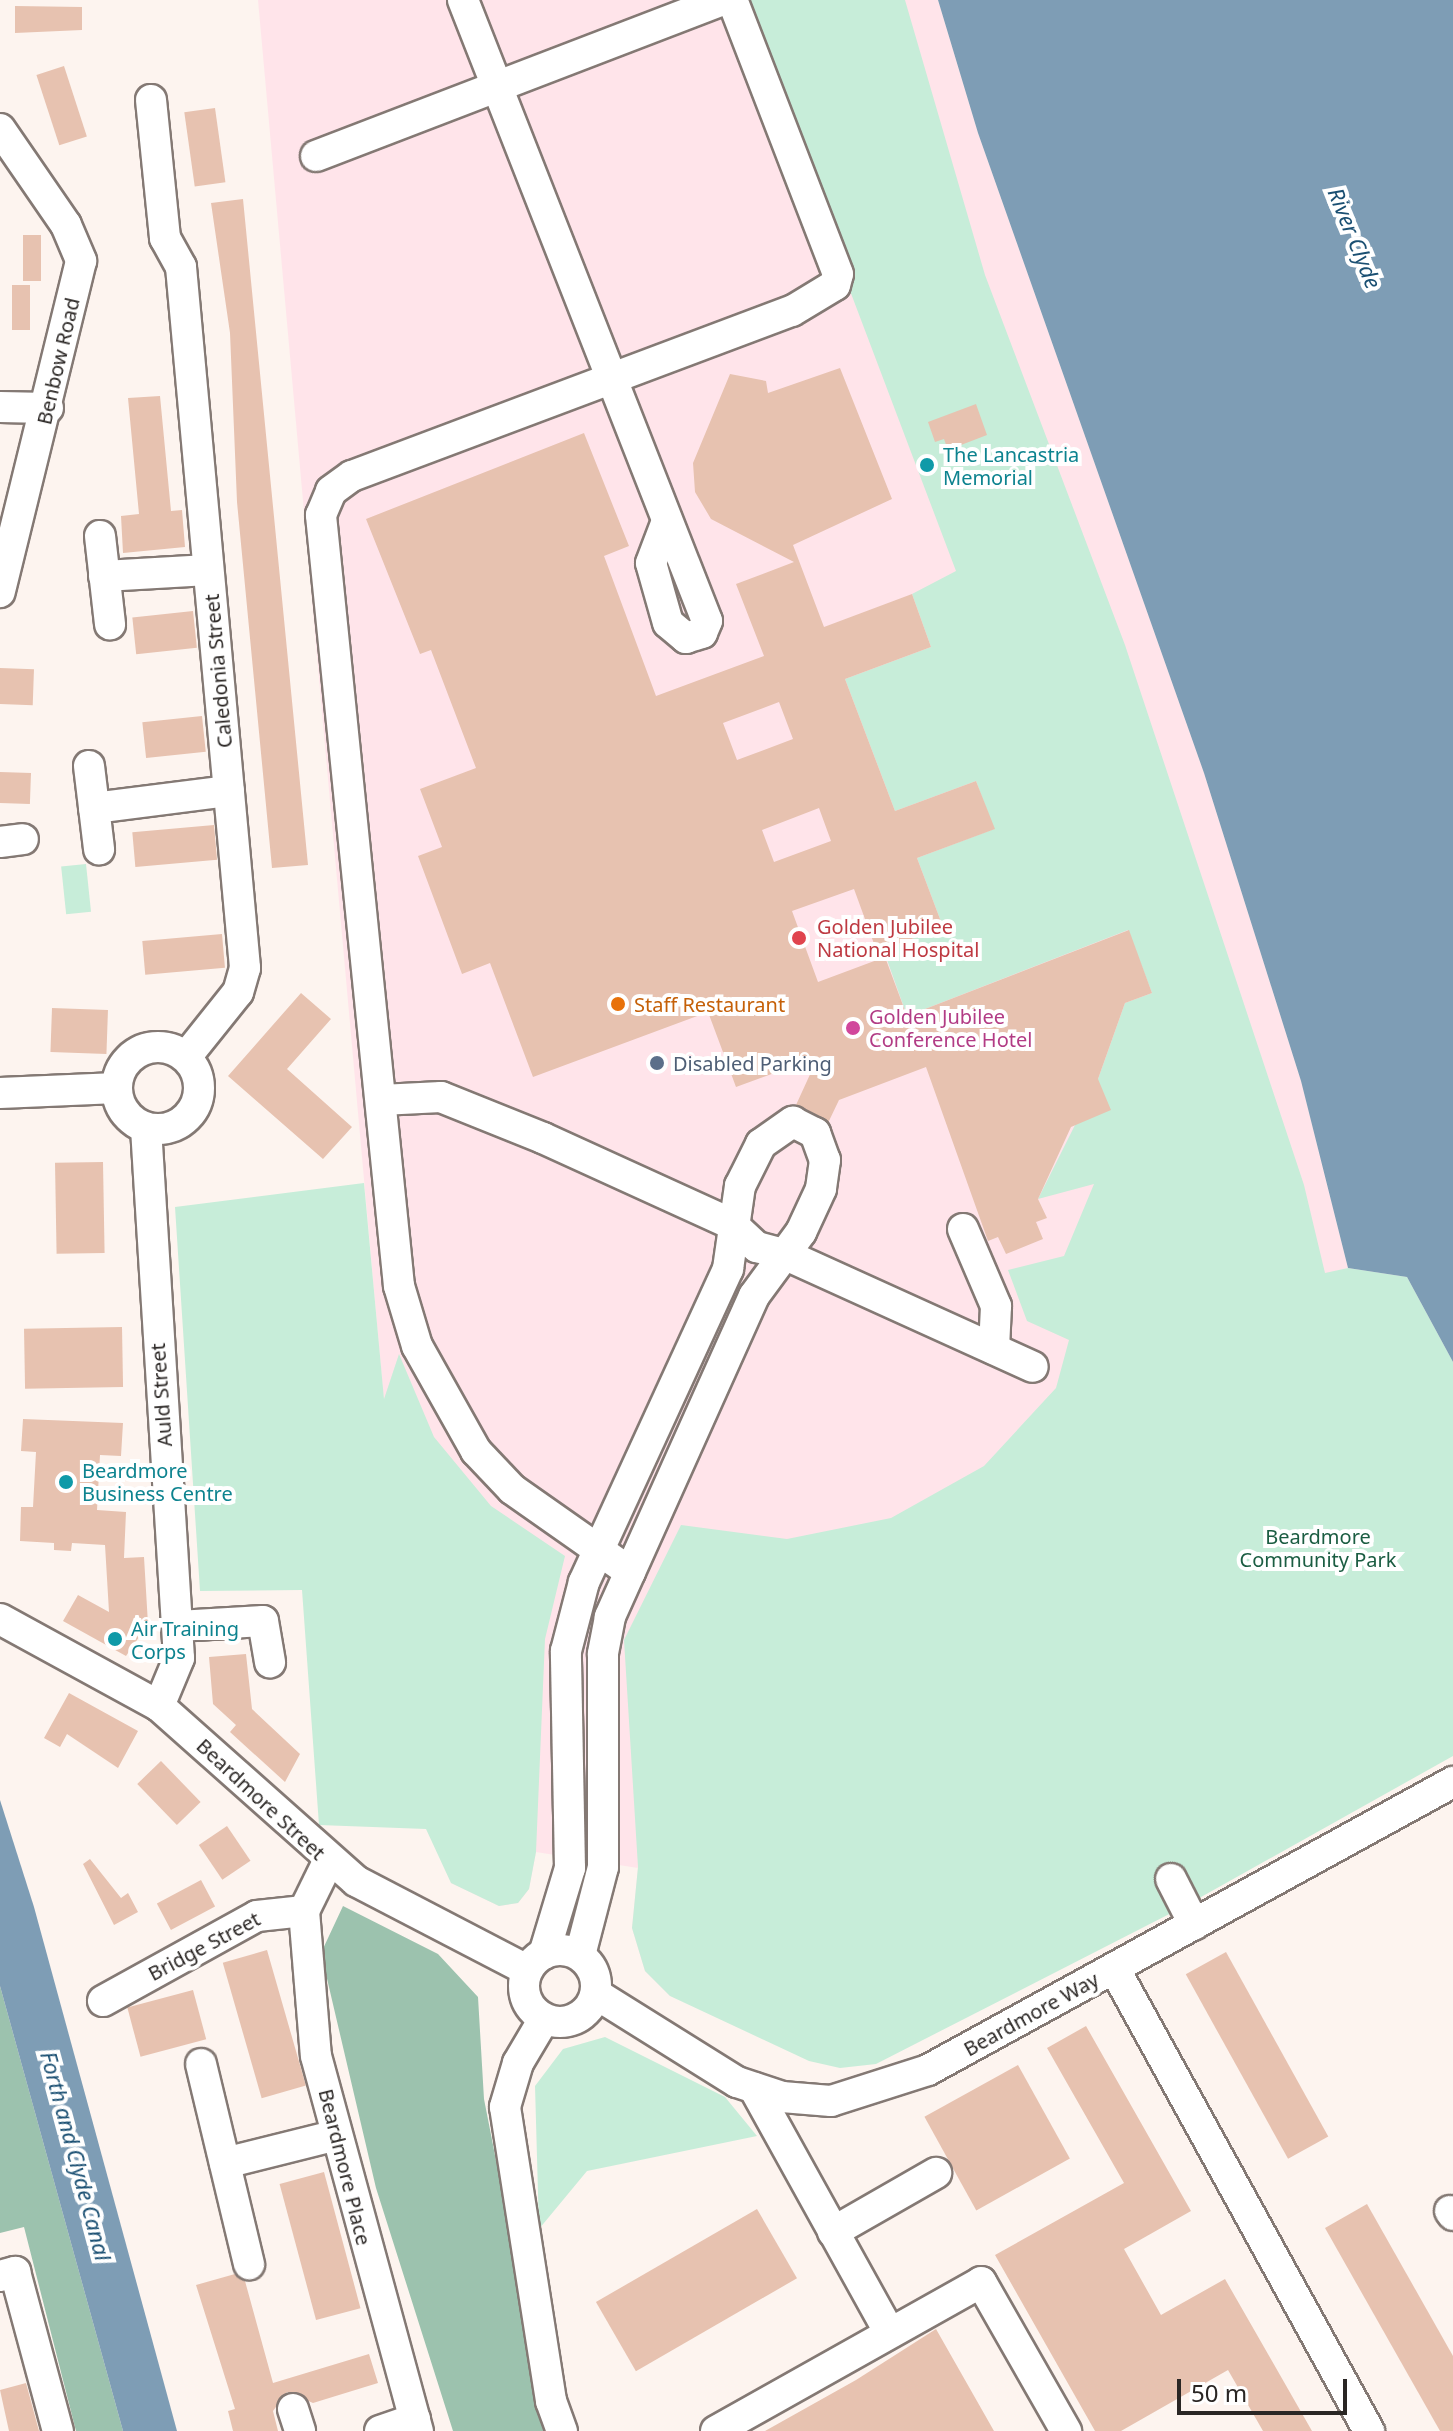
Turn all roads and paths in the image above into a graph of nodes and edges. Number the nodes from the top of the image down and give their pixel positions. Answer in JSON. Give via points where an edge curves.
{"nodes":[{"id":1,"x":463,"y":0,"type":"edge"},
{"id":2,"x":723,"y":0,"type":"edge"},
{"id":3,"x":732,"y":0,"type":"edge"},
{"id":4,"x":497,"y":86,"type":"junction"},
{"id":5,"x":151,"y":100,"type":"dead end"},
{"id":6,"x":3,"y":143,"type":"edge"},
{"id":7,"x":316,"y":156,"type":"dead end"},
{"id":8,"x":611,"y":383,"type":"junction"},
{"id":9,"x":0,"y":407,"type":"edge"},
{"id":10,"x":48,"y":408,"type":"junction"},
{"id":11,"x":667,"y":521,"type":"dead end"},
{"id":12,"x":100,"y":536,"type":"dead end"},
{"id":13,"x":208,"y":570,"type":"junction"},
{"id":14,"x":104,"y":576,"type":"junction"},
{"id":15,"x":0,"y":592,"type":"edge"},
{"id":16,"x":110,"y":624,"type":"dead end"},
{"id":17,"x":89,"y":766,"type":"dead end"},
{"id":18,"x":229,"y":791,"type":"junction"},
{"id":19,"x":94,"y":808,"type":"junction"},
{"id":20,"x":99,"y":849,"type":"dead end"},
{"id":21,"x":186,"y":1057,"type":"junction"},
{"id":22,"x":117,"y":1088,"type":"junction"},
{"id":23,"x":0,"y":1093,"type":"edge"},
{"id":24,"x":381,"y":1100,"type":"junction"},
{"id":25,"x":146,"y":1128,"type":"junction"},
{"id":26,"x":732,"y":1224,"type":"junction"},
{"id":27,"x":963,"y":1229,"type":"dead end"},
{"id":28,"x":784,"y":1254,"type":"junction"},
{"id":29,"x":994,"y":1349,"type":"junction"},
{"id":30,"x":1033,"y":1367,"type":"dead end"},
{"id":31,"x":597,"y":1555,"type":"junction"},
{"id":32,"x":630,"y":1572,"type":"junction"},
{"id":33,"x":0,"y":1619,"type":"edge"},
{"id":34,"x":178,"y":1626,"type":"junction"},
{"id":35,"x":270,"y":1662,"type":"dead end"},
{"id":36,"x":159,"y":1706,"type":"junction"},
{"id":37,"x":1453,"y":1782,"type":"edge"},
{"id":38,"x":328,"y":1862,"type":"junction"},
{"id":39,"x":1171,"y":1879,"type":"dead end"},
{"id":40,"x":304,"y":1911,"type":"junction"},
{"id":41,"x":1194,"y":1924,"type":"junction"},
{"id":42,"x":580,"y":1955,"type":"junction"},
{"id":43,"x":536,"y":1962,"type":"junction"},
{"id":44,"x":1114,"y":1968,"type":"junction"},
{"id":45,"x":596,"y":1994,"type":"junction"},
{"id":46,"x":103,"y":2001,"type":"dead end"},
{"id":47,"x":544,"y":2019,"type":"junction"},
{"id":48,"x":201,"y":2064,"type":"dead end"},
{"id":49,"x":754,"y":2088,"type":"junction"},
{"id":50,"x":337,"y":2135,"type":"junction"},
{"id":51,"x":225,"y":2163,"type":"junction"},
{"id":52,"x":936,"y":2173,"type":"dead end"},
{"id":53,"x":833,"y":2232,"type":"junction"},
{"id":54,"x":249,"y":2264,"type":"dead end"},
{"id":55,"x":8,"y":2274,"type":"edge"},
{"id":56,"x":889,"y":2332,"type":"junction"},
{"id":57,"x":416,"y":2425,"type":"edge"},
{"id":58,"x":58,"y":2431,"type":"edge"},
{"id":59,"x":380,"y":2431,"type":"edge"},
{"id":60,"x":562,"y":2431,"type":"edge"},
{"id":61,"x":716,"y":2431,"type":"edge"},
{"id":62,"x":1066,"y":2431,"type":"edge"},
{"id":63,"x":1369,"y":2431,"type":"edge"}],
"edges":[{"from":1,"to":4,"type":"street"},
{"from":2,"to":4,"type":"street"},
{"from":3,"to":8,"type":"street","via":[[838,274],[835,285],[792,311]]},
{"from":4,"to":7,"type":"street"},
{"from":4,"to":8,"type":"street"},
{"from":5,"to":13,"type":"street","name":"Caledonia Street","via":[[165,238],[181,267]]},
{"from":6,"to":10,"type":"street","name":"Benbow Road","via":[[66,225],[81,261]]},
{"from":8,"to":11,"type":"street"},
{"from":8,"to":24,"type":"street","via":[[352,476],[331,491],[321,515]]},
{"from":9,"to":10,"type":"street"},
{"from":10,"to":15,"type":"street","name":"Benbow Road"},
{"from":12,"to":14,"type":"street"},
{"from":13,"to":14,"type":"street"},
{"from":13,"to":18,"type":"street","name":"Caledonia Street"},
{"from":14,"to":16,"type":"street"},
{"from":17,"to":19,"type":"street"},
{"from":18,"to":19,"type":"street"},
{"from":18,"to":21,"type":"street","name":"Caledonia Street","via":[[245,968],[238,992]]},
{"from":19,"to":20,"type":"street"},
{"from":21,"to":22,"type":"street","via":[[161,1047],[135,1054]]},
{"from":21,"to":25,"type":"street","via":[[199,1081],[194,1109],[174,1127]]},
{"from":22,"to":23,"type":"street"},
{"from":22,"to":25,"type":"street","via":[[125,1113]]},
{"from":24,"to":26,"type":"street","via":[[441,1097]]},
{"from":24,"to":31,"type":"street","via":[[399,1286],[417,1346],[476,1451],[512,1489]]},
{"from":25,"to":34,"type":"street","name":"Auld Street"},
{"from":26,"to":28,"type":"street","via":[[757,1247]]},
{"from":26,"to":28,"type":"street","via":[[740,1186],[761,1144],[793,1122],[815,1133],[825,1160],[821,1189]]},
{"from":26,"to":31,"type":"street","via":[[728,1269]]},
{"from":27,"to":29,"type":"street","via":[[996,1306]]},
{"from":28,"to":29,"type":"street"},
{"from":28,"to":32,"type":"street","via":[[754,1296]]},
{"from":29,"to":30,"type":"street"},
{"from":31,"to":32,"type":"street"},
{"from":31,"to":43,"type":"street","via":[[566,1651],[570,1868]]},
{"from":32,"to":42,"type":"street","via":[[610,1617],[603,1654],[603,1867]]},
{"from":33,"to":36,"type":"street","name":"Beardmore Street"},
{"from":34,"to":35,"type":"street","via":[[263,1621]]},
{"from":34,"to":36,"type":"street","name":"Auld Street","via":[[177,1669]]},
{"from":36,"to":38,"type":"street","name":"Beardmore Street"},
{"from":37,"to":41,"type":"street","name":"Beardmore Way"},
{"from":38,"to":40,"type":"street"},
{"from":38,"to":43,"type":"street","name":"Beardmore Street","via":[[419,1914]]},
{"from":39,"to":41,"type":"street"},
{"from":40,"to":46,"type":"street","name":"Bridge Street","via":[[257,1916]]},
{"from":40,"to":50,"type":"street","name":"Beardmore Place","via":[[306,1989]]},
{"from":41,"to":44,"type":"street","name":"Beardmore Way"},
{"from":42,"to":43,"type":"street"},
{"from":42,"to":45,"type":"street","via":[[594,1972]]},
{"from":43,"to":47,"type":"street","via":[[524,1993]]},
{"from":44,"to":49,"type":"street","name":"Beardmore Way","via":[[928,2070],[872,2091],[831,2101]]},
{"from":44,"to":63,"type":"street"},
{"from":45,"to":47,"type":"street","via":[[576,2019]]},
{"from":45,"to":49,"type":"street","name":"Beardmore Way","via":[[692,2057]]},
{"from":47,"to":60,"type":"street","via":[[518,2063],[505,2107],[551,2401]]},
{"from":48,"to":51,"type":"street"},
{"from":49,"to":53,"type":"street"},
{"from":50,"to":51,"type":"street"},
{"from":50,"to":57,"type":"street","name":"Beardmore Place"},
{"from":51,"to":54,"type":"street"},
{"from":52,"to":53,"type":"street"},
{"from":53,"to":56,"type":"street"},
{"from":55,"to":58,"type":"street"},
{"from":56,"to":61,"type":"street"},
{"from":56,"to":62,"type":"street","via":[[981,2282]]},
{"from":57,"to":59,"type":"street","name":"Beardmore Place"}]}
